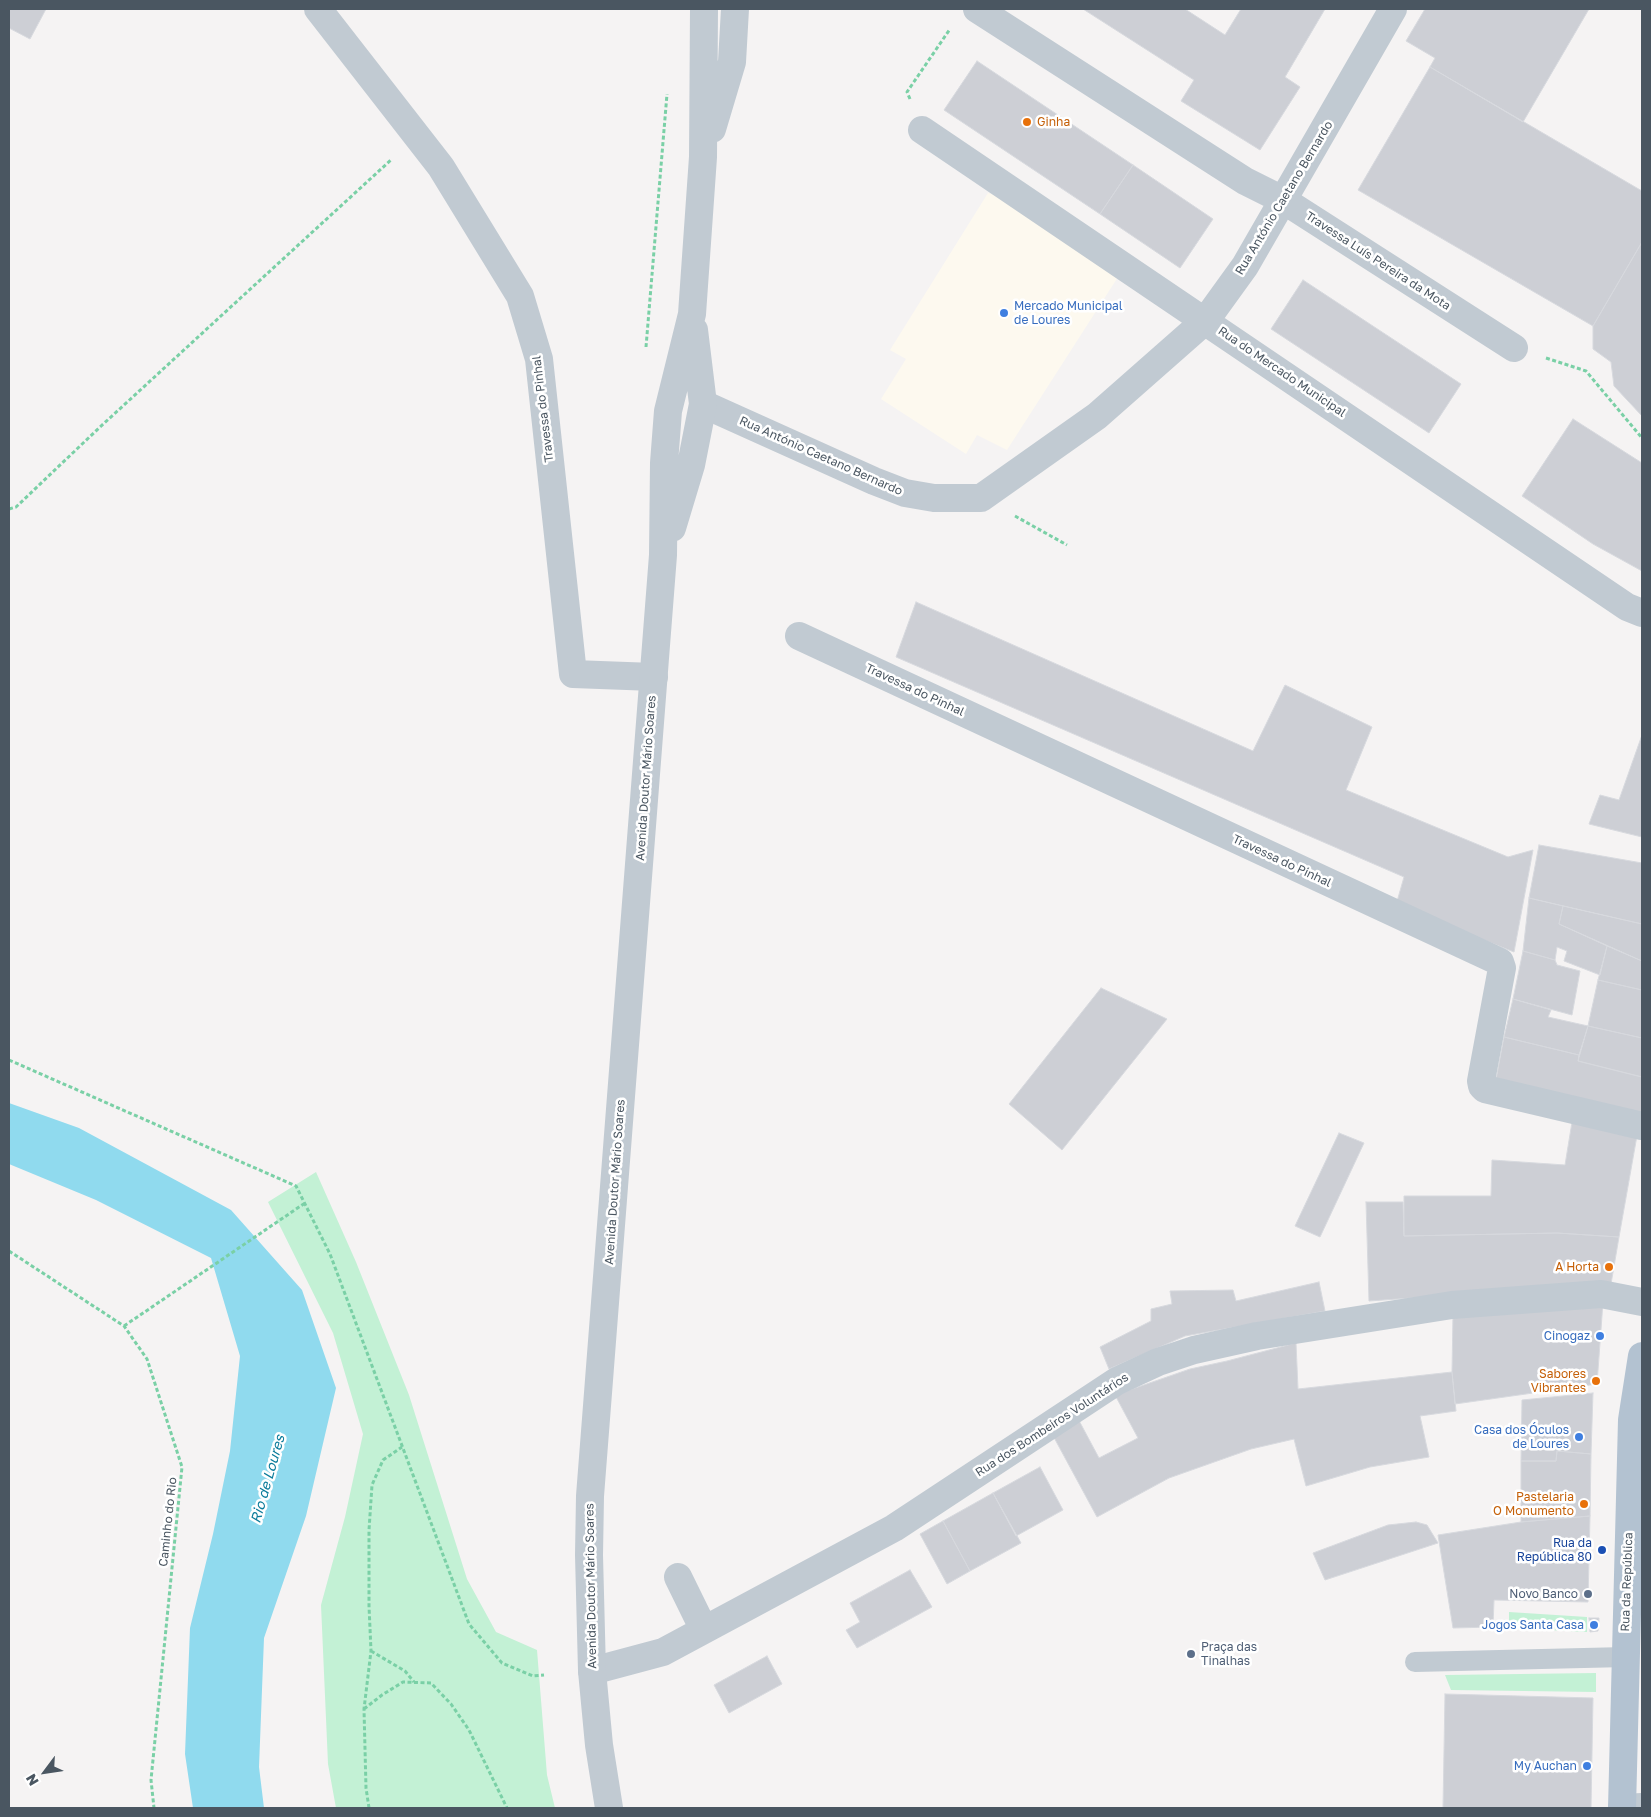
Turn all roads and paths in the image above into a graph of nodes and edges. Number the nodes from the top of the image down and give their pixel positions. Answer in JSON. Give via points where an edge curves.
{"nodes":[{"id":1,"x":318,"y":9,"type":"edge"},
{"id":2,"x":704,"y":9,"type":"edge"},
{"id":3,"x":735,"y":9,"type":"edge"},
{"id":4,"x":977,"y":9,"type":"edge"},
{"id":5,"x":1392,"y":9,"type":"edge"},
{"id":6,"x":953,"y":24,"type":"dead end"},
{"id":7,"x":907,"y":92,"type":"dead end"},
{"id":8,"x":922,"y":130,"type":"dead end"},
{"id":9,"x":417,"y":137,"type":"junction"},
{"id":10,"x":703,"y":157,"type":"junction"},
{"id":11,"x":1283,"y":200,"type":"junction"},
{"id":12,"x":692,"y":314,"type":"junction"},
{"id":13,"x":1206,"y":320,"type":"junction"},
{"id":14,"x":1514,"y":348,"type":"joint"},
{"id":15,"x":680,"y":362,"type":"junction"},
{"id":16,"x":703,"y":404,"type":"junction"},
{"id":17,"x":1642,"y":438,"type":"edge"},
{"id":18,"x":981,"y":498,"type":"junction"},
{"id":19,"x":9,"y":509,"type":"edge"},
{"id":20,"x":1067,"y":545,"type":"dead end"},
{"id":21,"x":663,"y":555,"type":"junction"},
{"id":22,"x":1642,"y":613,"type":"edge"},
{"id":23,"x":799,"y":636,"type":"dead end"},
{"id":24,"x":654,"y":677,"type":"junction"},
{"id":25,"x":9,"y":1060,"type":"edge"},
{"id":26,"x":1642,"y":1126,"type":"edge"},
{"id":27,"x":305,"y":1203,"type":"junction"},
{"id":28,"x":9,"y":1251,"type":"edge"},
{"id":29,"x":1642,"y":1302,"type":"edge"},
{"id":30,"x":124,"y":1326,"type":"junction"},
{"id":31,"x":1642,"y":1356,"type":"edge"},
{"id":32,"x":402,"y":1447,"type":"junction"},
{"id":33,"x":1636,"y":1503,"type":"edge"},
{"id":34,"x":678,"y":1577,"type":"dead end"},
{"id":35,"x":704,"y":1630,"type":"junction"},
{"id":36,"x":371,"y":1651,"type":"junction"},
{"id":37,"x":1626,"y":1657,"type":"junction"},
{"id":38,"x":1415,"y":1662,"type":"dead end"},
{"id":39,"x":592,"y":1671,"type":"junction"},
{"id":40,"x":544,"y":1674,"type":"dead end"},
{"id":41,"x":414,"y":1682,"type":"junction"},
{"id":42,"x":364,"y":1709,"type":"junction"},
{"id":43,"x":154,"y":1808,"type":"edge"},
{"id":44,"x":370,"y":1808,"type":"edge"},
{"id":45,"x":507,"y":1808,"type":"edge"},
{"id":46,"x":610,"y":1808,"type":"edge"},
{"id":47,"x":1629,"y":1808,"type":"edge"}],
"edges":[{"from":1,"to":9,"type":"street","name":"Travessa do Pinhal"},
{"from":2,"to":10,"type":"street","name":"Avenida Doutor Mário Soares"},
{"from":3,"to":10,"type":"street","name":"Avenida Doutor Mário Soares","via":[[732,62]]},
{"from":4,"to":11,"type":"street","name":"Travessa Luís Pereira da Mota","via":[[1245,181]]},
{"from":5,"to":11,"type":"street","name":"Rua António Caetano Bernardo"},
{"from":6,"to":7,"type":"path"},
{"from":8,"to":13,"type":"street","name":"Rua do Mercado Municipal"},
{"from":9,"to":19,"type":"path","via":[[16,507]]},
{"from":9,"to":24,"type":"street","name":"Travessa do Pinhal","via":[[441,167],[520,296],[530,328],[538,358],[573,674]]},
{"from":10,"to":12,"type":"street","name":"Avenida Doutor Mário Soares"},
{"from":11,"to":13,"type":"street","name":"Rua António Caetano Bernardo","via":[[1245,266]]},
{"from":11,"to":14,"type":"street","name":"Travessa Luís Pereira da Mota"},
{"from":12,"to":15,"type":"street","name":"Avenida Doutor Mário Soares"},
{"from":12,"to":16,"type":"street","name":"Avenida Doutor Mário Soares"},
{"from":13,"to":18,"type":"street","name":"Rua António Caetano Bernardo","via":[[1097,416]]},
{"from":13,"to":22,"type":"street","name":"Rua do Mercado Municipal","via":[[1628,607]]},
{"from":14,"to":17,"type":"path","via":[[1586,371]]},
{"from":15,"to":16,"type":"street","via":[[688,386]]},
{"from":15,"to":21,"type":"street","name":"Avenida Doutor Mário Soares","via":[[668,411]]},
{"from":16,"to":18,"type":"street","name":"Rua António Caetano Bernardo","via":[[905,493],[934,498]]},
{"from":16,"to":21,"type":"street","name":"Avenida Doutor Mário Soares","via":[[689,473]]},
{"from":18,"to":20,"type":"path"},
{"from":21,"to":24,"type":"street","name":"Avenida Doutor Mário Soares"},
{"from":23,"to":26,"type":"street","name":"Travessa do Pinhal","via":[[1500,962],[1502,968],[1482,1086]]},
{"from":24,"to":39,"type":"street","name":"Avenida Doutor Mário Soares","via":[[590,1496]]},
{"from":25,"to":27,"type":"path","via":[[296,1186]]},
{"from":27,"to":30,"type":"path"},
{"from":27,"to":32,"type":"path","via":[[330,1254]]},
{"from":28,"to":30,"type":"path","name":"Caminho do Rio"},
{"from":29,"to":35,"type":"street","name":"Rua dos Bombeiros Voluntários","via":[[1601,1294],[1452,1305],[1256,1336],[1158,1362],[1118,1381],[894,1528]]},
{"from":30,"to":43,"type":"path","name":"Caminho do Rio","via":[[147,1359],[182,1467],[151,1780]]},
{"from":31,"to":33,"type":"main road","name":"Rua da República","via":[[1632,1420]]},
{"from":32,"to":36,"type":"path","via":[[383,1460],[372,1485],[369,1539]]},
{"from":32,"to":40,"type":"path","via":[[469,1624],[502,1662],[533,1676]]},
{"from":33,"to":37,"type":"main road","name":"Rua da República"},
{"from":34,"to":35,"type":"street"},
{"from":35,"to":39,"type":"street","name":"Rua dos Bombeiros Voluntários","via":[[663,1652]]},
{"from":36,"to":41,"type":"path","via":[[405,1671]]},
{"from":36,"to":42,"type":"path"},
{"from":37,"to":38,"type":"lane"},
{"from":37,"to":47,"type":"main road","name":"Rua da República"},
{"from":39,"to":46,"type":"street","name":"Avenida Doutor Mário Soares","via":[[599,1745]]},
{"from":41,"to":42,"type":"path","via":[[403,1682]]},
{"from":41,"to":45,"type":"path","via":[[431,1683],[451,1704],[469,1730]]},
{"from":42,"to":44,"type":"path","via":[[366,1788]]}]}
